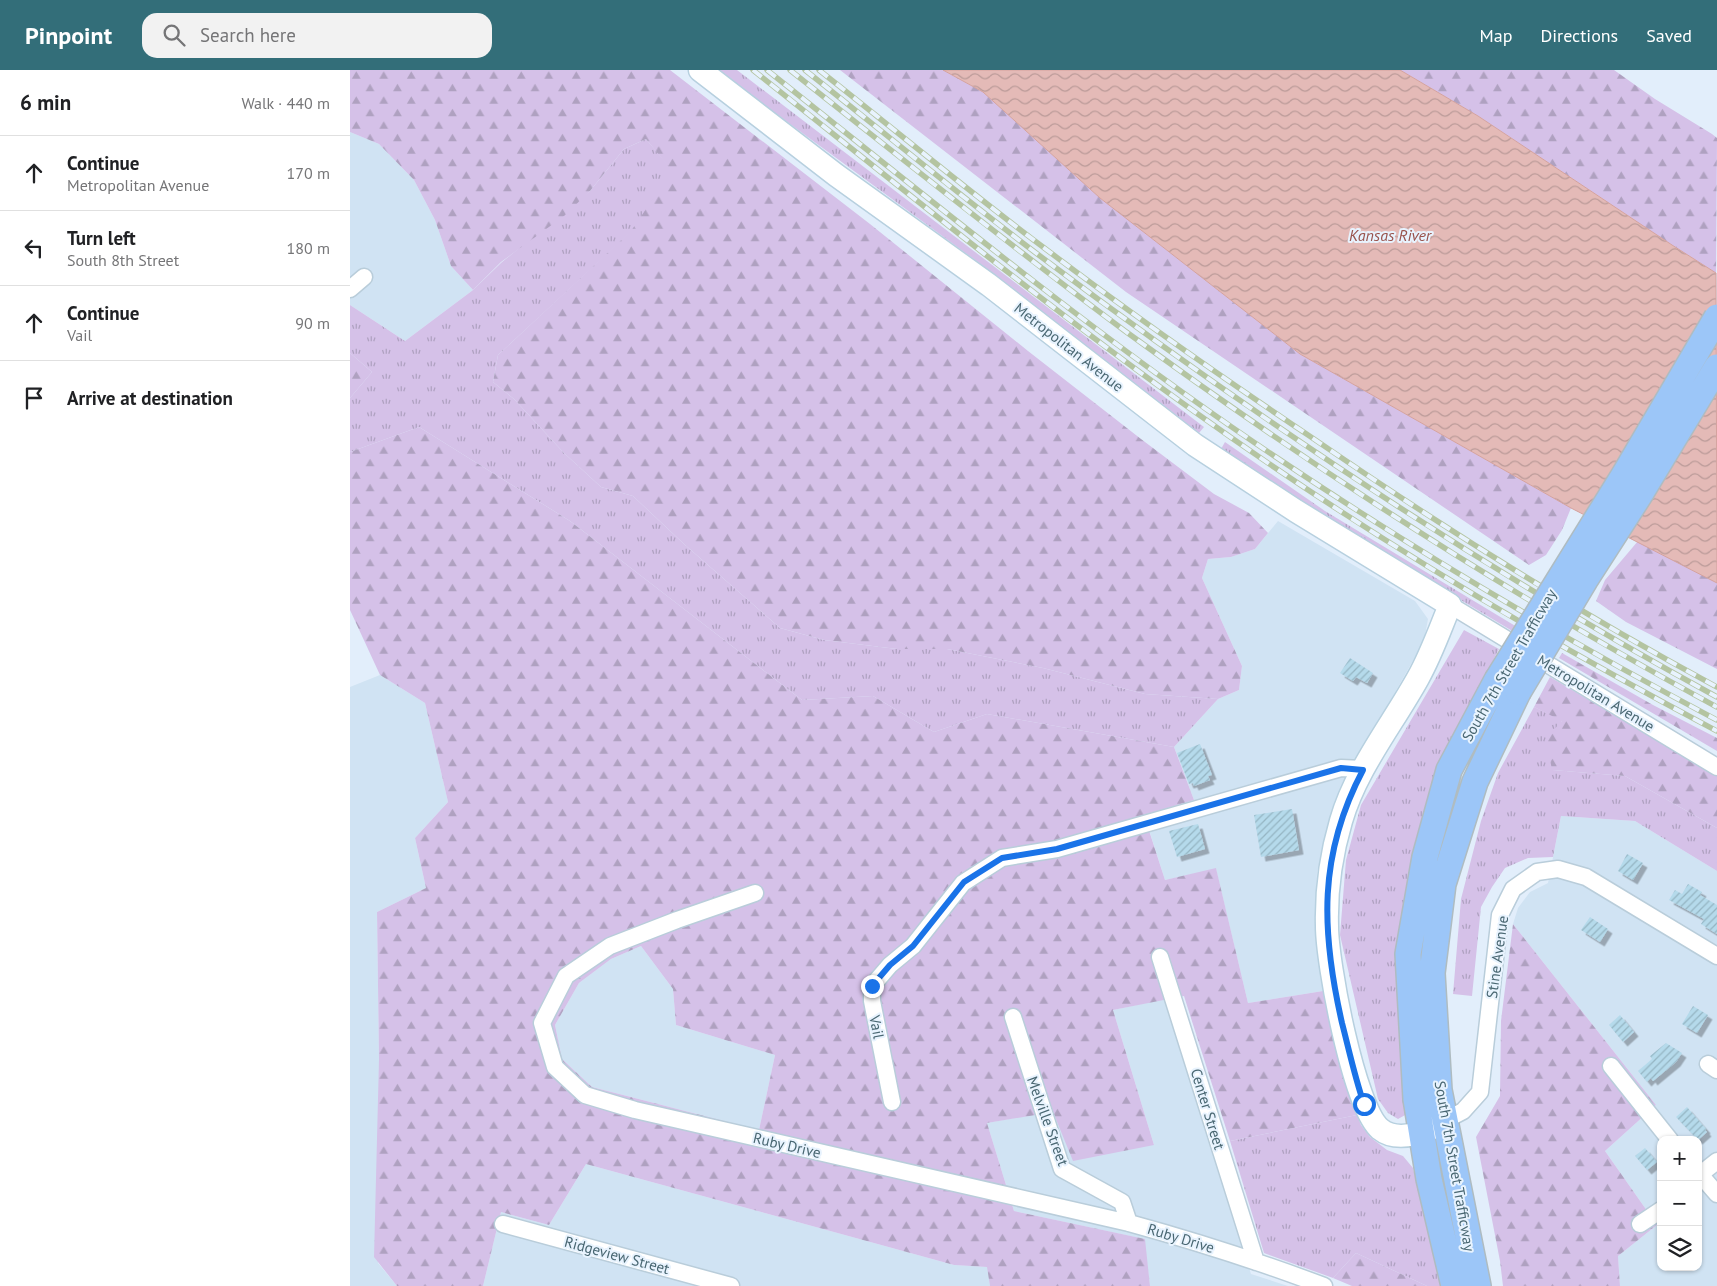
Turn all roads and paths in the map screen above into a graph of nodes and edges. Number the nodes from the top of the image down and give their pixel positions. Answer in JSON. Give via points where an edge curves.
{"nodes":[{"id":1,"x":700,"y":70,"type":"edge"},
{"id":2,"x":364,"y":276,"type":"dead end"},
{"id":3,"x":350,"y":289,"type":"edge"},
{"id":4,"x":1717,"y":317,"type":"edge"},
{"id":5,"x":1717,"y":367,"type":"edge"},
{"id":6,"x":1450,"y":605,"type":"junction"},
{"id":7,"x":1717,"y":766,"type":"edge"},
{"id":8,"x":1363,"y":770,"type":"junction"},
{"id":9,"x":755,"y":893,"type":"dead end"},
{"id":10,"x":1717,"y":956,"type":"edge"},
{"id":11,"x":1160,"y":957,"type":"dead end"},
{"id":12,"x":1013,"y":1017,"type":"dead end"},
{"id":13,"x":1611,"y":1066,"type":"dead end"},
{"id":14,"x":892,"y":1102,"type":"dead end"},
{"id":15,"x":1444,"y":1122,"type":"junction"},
{"id":16,"x":1422,"y":1134,"type":"junction"},
{"id":17,"x":1667,"y":1136,"type":"edge"},
{"id":18,"x":1717,"y":1161,"type":"edge"},
{"id":19,"x":1702,"y":1172,"type":"edge"},
{"id":20,"x":1702,"y":1177,"type":"edge"},
{"id":21,"x":1717,"y":1194,"type":"edge"},
{"id":22,"x":1657,"y":1213,"type":"edge"},
{"id":23,"x":1129,"y":1223,"type":"junction"},
{"id":24,"x":503,"y":1224,"type":"dead end"},
{"id":25,"x":1640,"y":1224,"type":"dead end"},
{"id":26,"x":1256,"y":1262,"type":"junction"},
{"id":27,"x":684,"y":1280,"type":"edge"},
{"id":28,"x":731,"y":1286,"type":"edge"},
{"id":29,"x":1324,"y":1286,"type":"edge"},
{"id":30,"x":1454,"y":1286,"type":"edge"},
{"id":31,"x":1478,"y":1286,"type":"edge"}],
"edges":[{"from":1,"to":6,"type":"main road","name":"Metropolitan Avenue","via":[[836,175],[989,285],[1195,445]]},
{"from":2,"to":3,"type":"street"},
{"from":4,"to":16,"type":"main road","name":"South 7th Street Trafficway","bridge":true,"via":[[1497,680],[1449,770],[1425,858],[1408,954],[1416,1099]]},
{"from":5,"to":15,"type":"main road","name":"South 7th Street Trafficway","bridge":true,"via":[[1518,692],[1475,782],[1443,884],[1432,974]]},
{"from":6,"to":7,"type":"street","name":"Metropolitan Avenue"},
{"from":6,"to":8,"type":"main road","via":[[1419,677]]},
{"from":8,"to":14,"type":"street","name":"Vail","via":[[1341,768],[1057,849],[1002,858],[964,882],[913,946],[872,986],[872,1001]]},
{"from":8,"to":16,"type":"main road","via":[[1341,820],[1330,872],[1327,928],[1334,986],[1358,1088],[1371,1118],[1388,1134]]},
{"from":9,"to":23,"type":"street","name":"Ruby Drive","via":[[610,946],[566,976],[542,1023],[555,1067],[585,1096],[635,1110]]},
{"from":10,"to":15,"type":"street","name":"Stine Avenue","via":[[1586,877],[1558,869],[1537,872],[1513,889],[1500,916],[1480,1092],[1463,1111]]},
{"from":11,"to":26,"type":"street","name":"Center Street"},
{"from":12,"to":23,"type":"street","name":"Melville Street","via":[[1062,1170],[1122,1202]]},
{"from":13,"to":17,"type":"street"},
{"from":15,"to":16,"type":"main road"},
{"from":15,"to":31,"type":"main road","name":"South 7th Street Trafficway"},
{"from":16,"to":30,"type":"main road","name":"South 7th Street Trafficway"},
{"from":18,"to":19,"type":"street"},
{"from":20,"to":21,"type":"street"},
{"from":22,"to":25,"type":"street"},
{"from":23,"to":26,"type":"street","name":"Ruby Drive"},
{"from":24,"to":27,"type":"street","name":"Ridgeview Street"},
{"from":26,"to":29,"type":"street","name":"Ruby Drive"},
{"from":27,"to":28,"type":"street","name":"Ridgeview Street"}]}
